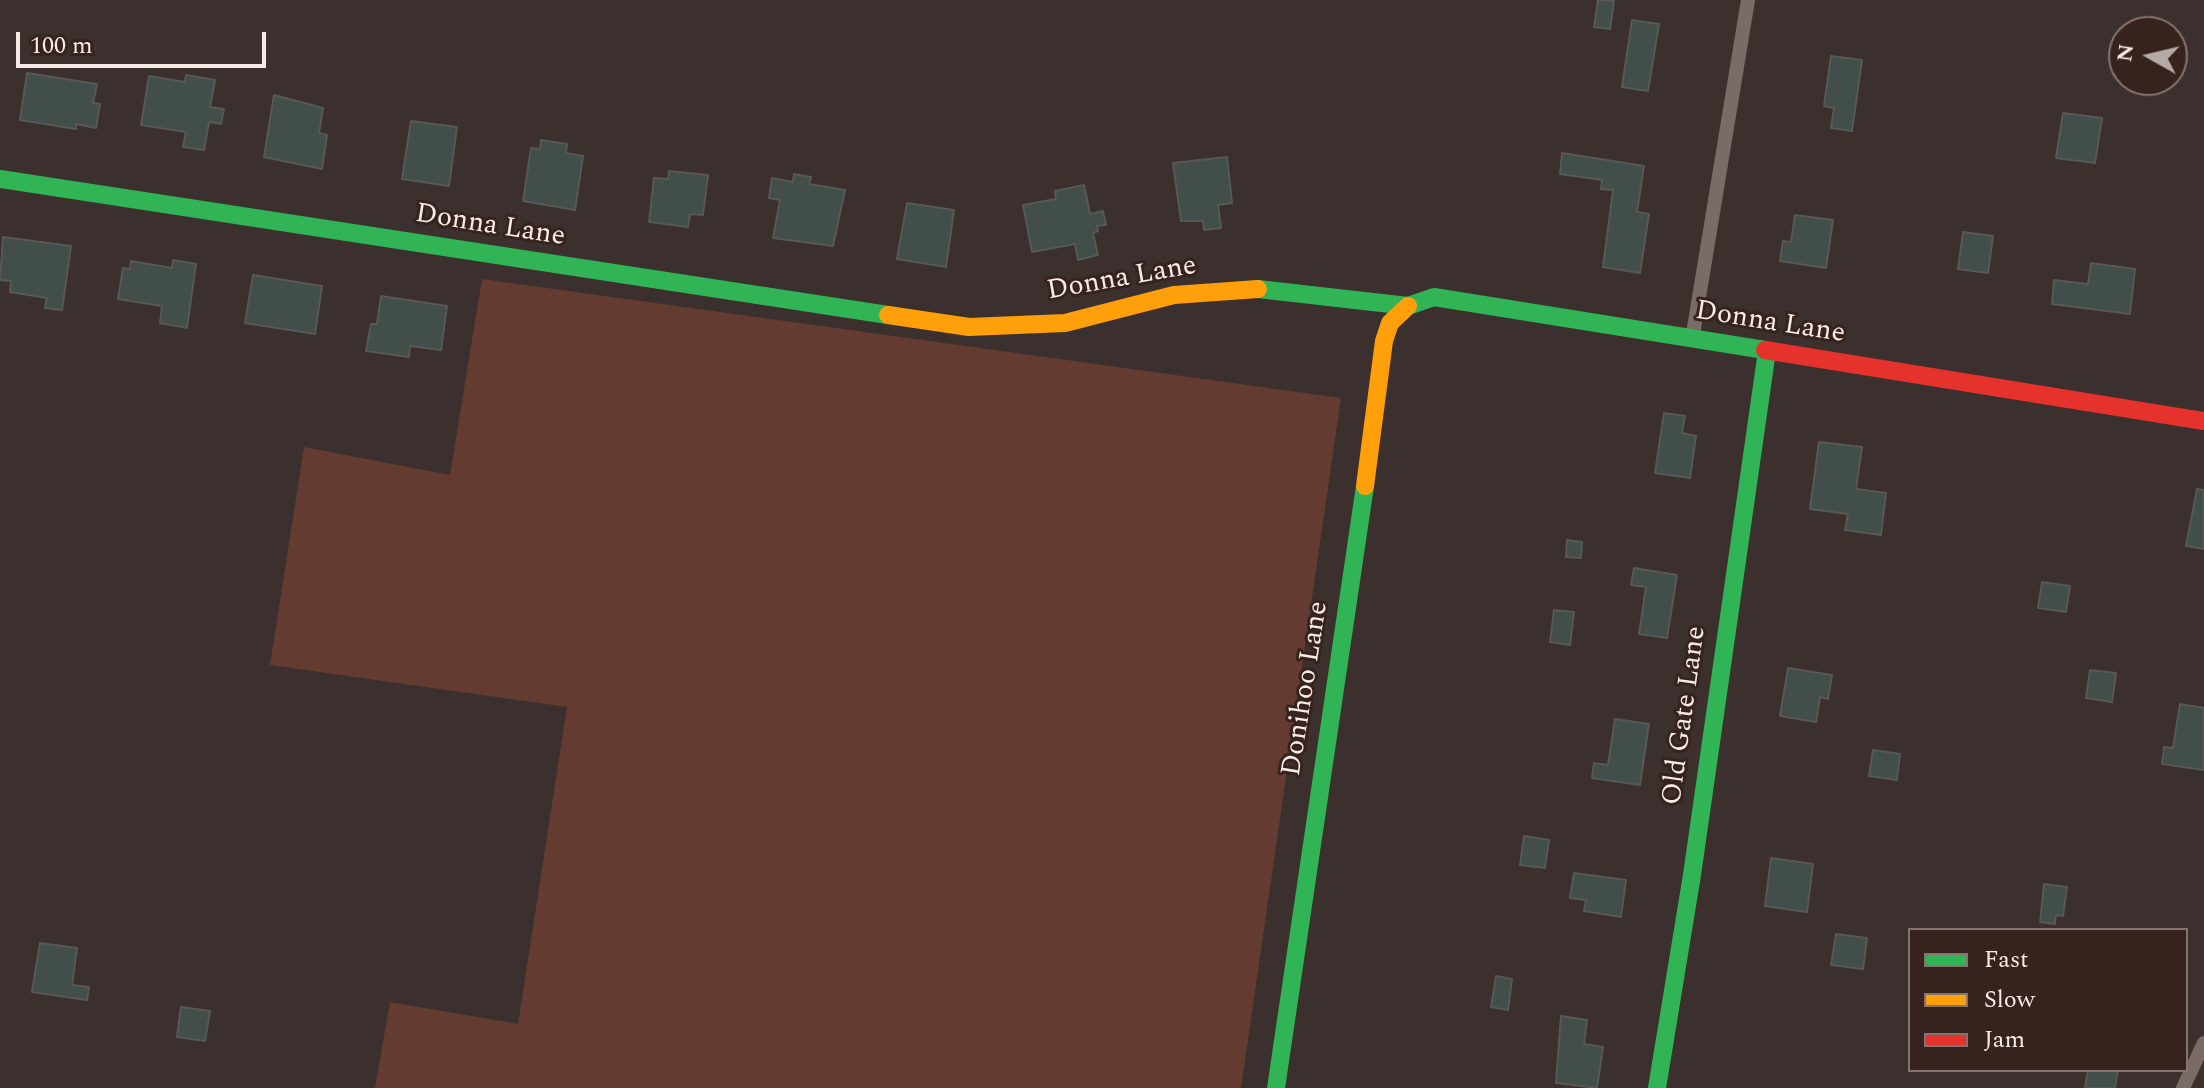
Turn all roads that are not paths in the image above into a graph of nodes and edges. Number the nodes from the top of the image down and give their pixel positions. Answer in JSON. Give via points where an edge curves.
{"nodes":[{"id":1,"x":1748,"y":0,"type":"edge"},
{"id":2,"x":0,"y":179,"type":"edge"},
{"id":3,"x":1408,"y":306,"type":"junction"},
{"id":4,"x":1692,"y":340,"type":"junction"},
{"id":5,"x":1767,"y":351,"type":"junction"},
{"id":6,"x":2204,"y":421,"type":"edge"},
{"id":7,"x":2204,"y":1043,"type":"edge"},
{"id":8,"x":1276,"y":1088,"type":"edge"},
{"id":9,"x":1657,"y":1088,"type":"edge"},
{"id":10,"x":2183,"y":1088,"type":"edge"}],
"edges":[{"from":1,"to":4,"type":"street"},
{"from":2,"to":3,"type":"street","name":"Donna Lane","via":[[969,327],[1065,323],[1174,295],[1266,289]]},
{"from":3,"to":4,"type":"street","name":"Donna Lane","via":[[1434,297]]},
{"from":3,"to":8,"type":"street","name":"Donihoo Lane","via":[[1390,323],[1384,341]]},
{"from":4,"to":5,"type":"street","name":"Donna Lane"},
{"from":5,"to":6,"type":"street","name":"Donna Lane"},
{"from":5,"to":9,"type":"street","name":"Old Gate Lane"},
{"from":7,"to":10,"type":"street"}]}
